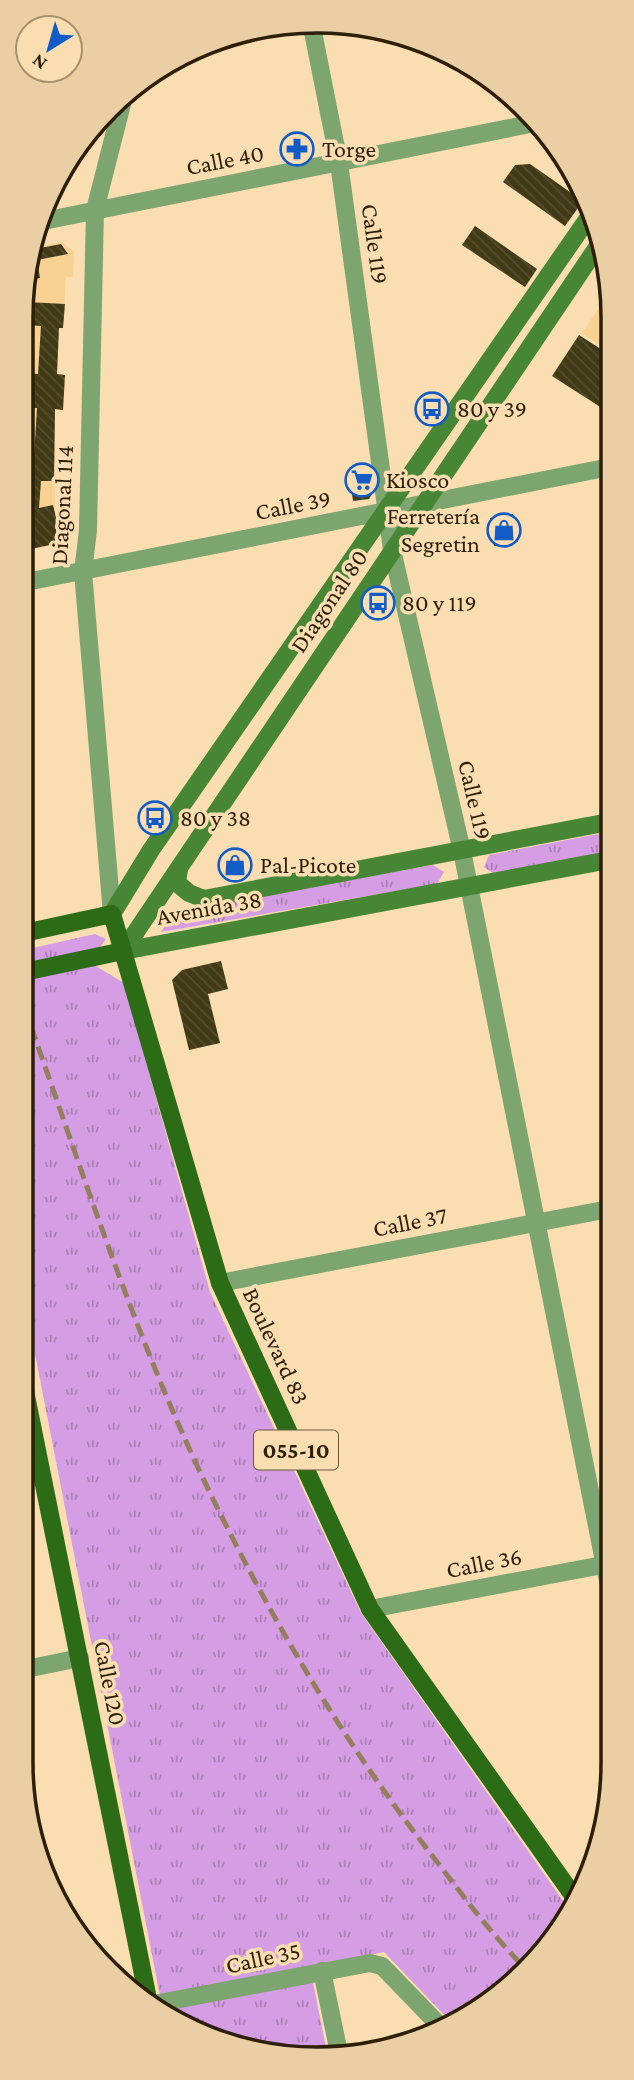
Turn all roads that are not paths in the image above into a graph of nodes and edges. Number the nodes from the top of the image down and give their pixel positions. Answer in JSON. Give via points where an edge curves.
{"nodes":[{"id":1,"x":314,"y":33,"type":"edge"},
{"id":2,"x":120,"y":113,"type":"edge"},
{"id":3,"x":526,"y":125,"type":"edge"},
{"id":4,"x":339,"y":163,"type":"junction"},
{"id":5,"x":95,"y":211,"type":"junction"},
{"id":6,"x":51,"y":219,"type":"edge"},
{"id":7,"x":585,"y":223,"type":"edge"},
{"id":8,"x":593,"y":253,"type":"edge"},
{"id":9,"x":601,"y":469,"type":"edge"},
{"id":10,"x":424,"y":504,"type":"junction"},
{"id":11,"x":387,"y":512,"type":"junction"},
{"id":12,"x":393,"y":550,"type":"junction"},
{"id":13,"x":83,"y":572,"type":"junction"},
{"id":14,"x":33,"y":581,"type":"edge"},
{"id":15,"x":601,"y":824,"type":"edge"},
{"id":16,"x":462,"y":851,"type":"junction"},
{"id":17,"x":601,"y":861,"type":"edge"},
{"id":18,"x":178,"y":868,"type":"junction"},
{"id":19,"x":469,"y":886,"type":"junction"},
{"id":20,"x":112,"y":914,"type":"junction"},
{"id":21,"x":33,"y":931,"type":"edge"},
{"id":22,"x":123,"y":951,"type":"junction"},
{"id":23,"x":33,"y":970,"type":"edge"},
{"id":24,"x":601,"y":1210,"type":"edge"},
{"id":25,"x":536,"y":1223,"type":"junction"},
{"id":26,"x":220,"y":1283,"type":"junction"},
{"id":27,"x":33,"y":1429,"type":"edge"},
{"id":28,"x":601,"y":1541,"type":"edge"},
{"id":29,"x":601,"y":1571,"type":"edge"},
{"id":30,"x":370,"y":1609,"type":"junction"},
{"id":31,"x":80,"y":1658,"type":"junction"},
{"id":32,"x":33,"y":1668,"type":"edge"},
{"id":33,"x":570,"y":1891,"type":"edge"},
{"id":34,"x":322,"y":1971,"type":"junction"},
{"id":35,"x":146,"y":1990,"type":"edge"},
{"id":36,"x":164,"y":2002,"type":"edge"},
{"id":37,"x":435,"y":2021,"type":"edge"},
{"id":38,"x":338,"y":2046,"type":"edge"}],
"edges":[{"from":1,"to":4,"type":"street","name":"Calle 119"},
{"from":2,"to":5,"type":"street","name":"Diagonal 114"},
{"from":3,"to":4,"type":"street","name":"Calle 40"},
{"from":4,"to":5,"type":"street","name":"Calle 40"},
{"from":4,"to":11,"type":"street","name":"Calle 119"},
{"from":5,"to":6,"type":"street","name":"Calle 40"},
{"from":5,"to":13,"type":"street","name":"Diagonal 114","via":[[88,530]]},
{"from":7,"to":11,"type":"main road","name":"Diagonal 80"},
{"from":8,"to":10,"type":"main road","name":"Diagonal 80"},
{"from":9,"to":10,"type":"street","name":"Calle 39"},
{"from":10,"to":11,"type":"street","name":"Calle 39"},
{"from":10,"to":12,"type":"main road","name":"Diagonal 80"},
{"from":11,"to":12,"type":"street","name":"Calle 119"},
{"from":11,"to":13,"type":"street","name":"Calle 39"},
{"from":11,"to":20,"type":"main road","name":"Diagonal 80","via":[[163,833]]},
{"from":12,"to":16,"type":"street","name":"Calle 119"},
{"from":12,"to":18,"type":"main road","name":"Diagonal 80"},
{"from":13,"to":14,"type":"street","name":"Calle 39"},
{"from":13,"to":20,"type":"street","name":"Diagonal 114"},
{"from":15,"to":16,"type":"main road","name":"Avenida 38"},
{"from":16,"to":18,"type":"main road","name":"Avenida 38","via":[[204,899],[177,883]]},
{"from":16,"to":19,"type":"street","name":"Calle 119"},
{"from":17,"to":19,"type":"main road","name":"Avenida 38"},
{"from":18,"to":22,"type":"main road","name":"Diagonal 80"},
{"from":19,"to":22,"type":"main road","name":"Avenida 38"},
{"from":19,"to":25,"type":"street","name":"Calle 119"},
{"from":20,"to":21,"type":"main road"},
{"from":20,"to":22,"type":"main road","name":"Boulevard 83"},
{"from":22,"to":23,"type":"main road","name":"Avenida 38"},
{"from":22,"to":26,"type":"main road","name":"Boulevard 83","number":"055-10"},
{"from":24,"to":25,"type":"street","name":"Calle 37"},
{"from":25,"to":26,"type":"street","name":"Calle 37"},
{"from":25,"to":28,"type":"street","name":"Calle 119"},
{"from":26,"to":30,"type":"main road","name":"Boulevard 83","number":"055-10"},
{"from":27,"to":31,"type":"main road","name":"Calle 120"},
{"from":29,"to":30,"type":"street","name":"Calle 36"},
{"from":30,"to":33,"type":"main road","name":"Boulevard 83","number":"055-10"},
{"from":31,"to":32,"type":"street"},
{"from":31,"to":35,"type":"main road","name":"Calle 120"},
{"from":34,"to":36,"type":"street","name":"Calle 35"},
{"from":34,"to":37,"type":"street","name":"Calle 35","via":[[370,1963],[382,1966]]},
{"from":34,"to":38,"type":"street"}]}
